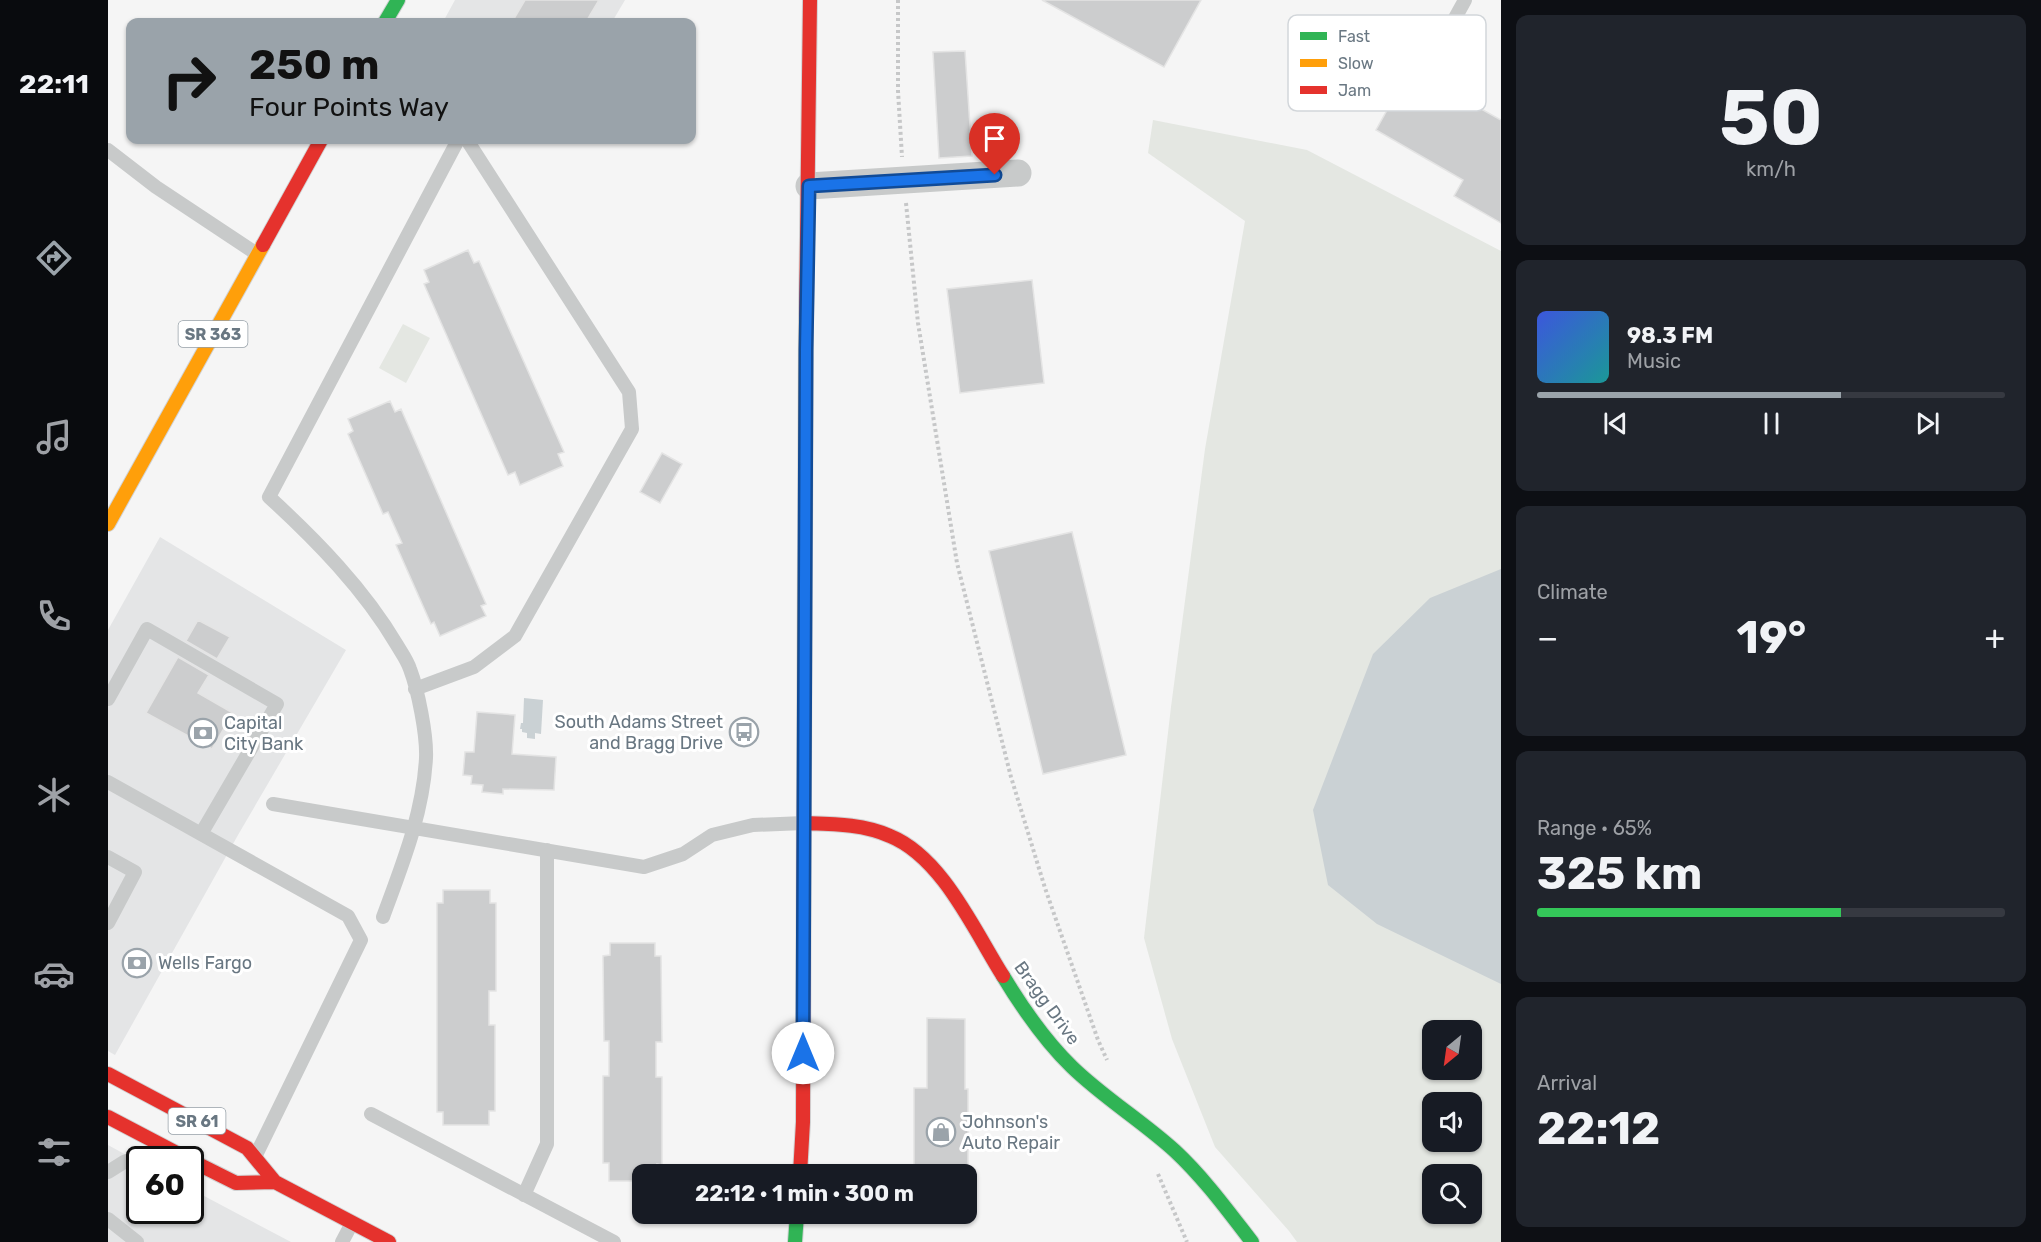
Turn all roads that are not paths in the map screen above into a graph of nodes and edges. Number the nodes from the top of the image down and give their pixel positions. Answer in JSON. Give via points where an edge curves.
{"nodes":[{"id":1,"x":398,"y":0,"type":"edge"},
{"id":2,"x":810,"y":0,"type":"edge"},
{"id":3,"x":1465,"y":0,"type":"edge"},
{"id":4,"x":1457,"y":15,"type":"edge"},
{"id":5,"x":388,"y":18,"type":"edge"},
{"id":6,"x":319,"y":144,"type":"edge"},
{"id":7,"x":456,"y":144,"type":"edge"},
{"id":8,"x":470,"y":144,"type":"edge"},
{"id":9,"x":108,"y":150,"type":"edge"},
{"id":10,"x":1018,"y":173,"type":"dead end"},
{"id":11,"x":809,"y":186,"type":"junction"},
{"id":12,"x":257,"y":254,"type":"junction"},
{"id":13,"x":108,"y":524,"type":"edge"},
{"id":14,"x":415,"y":689,"type":"junction"},
{"id":15,"x":108,"y":699,"type":"edge"},
{"id":16,"x":108,"y":782,"type":"edge"},
{"id":17,"x":273,"y":804,"type":"dead end"},
{"id":18,"x":804,"y":824,"type":"junction"},
{"id":19,"x":415,"y":828,"type":"junction"},
{"id":20,"x":201,"y":834,"type":"junction"},
{"id":21,"x":547,"y":850,"type":"junction"},
{"id":22,"x":108,"y":857,"type":"edge"},
{"id":23,"x":383,"y":916,"type":"dead end"},
{"id":24,"x":108,"y":923,"type":"edge"},
{"id":25,"x":108,"y":1074,"type":"edge"},
{"id":26,"x":371,"y":1114,"type":"dead end"},
{"id":27,"x":108,"y":1117,"type":"edge"},
{"id":28,"x":163,"y":1146,"type":"edge"},
{"id":29,"x":255,"y":1157,"type":"junction"},
{"id":30,"x":126,"y":1161,"type":"edge"},
{"id":31,"x":801,"y":1164,"type":"edge"},
{"id":32,"x":204,"y":1167,"type":"edge"},
{"id":33,"x":108,"y":1172,"type":"edge"},
{"id":34,"x":275,"y":1182,"type":"junction"},
{"id":35,"x":524,"y":1195,"type":"junction"},
{"id":36,"x":108,"y":1219,"type":"edge"},
{"id":37,"x":352,"y":1223,"type":"junction"},
{"id":38,"x":796,"y":1224,"type":"edge"},
{"id":39,"x":137,"y":1242,"type":"edge"},
{"id":40,"x":342,"y":1242,"type":"edge"},
{"id":41,"x":389,"y":1242,"type":"edge"},
{"id":42,"x":614,"y":1242,"type":"edge"},
{"id":43,"x":795,"y":1242,"type":"edge"},
{"id":44,"x":1252,"y":1242,"type":"edge"}],
"edges":[{"from":1,"to":5,"type":"main road"},
{"from":2,"to":11,"type":"main road"},
{"from":3,"to":4,"type":"lane"},
{"from":6,"to":12,"type":"main road","number":"SR 363"},
{"from":7,"to":14,"type":"lane","via":[[269,497],[339,568],[384,623],[410,668]]},
{"from":8,"to":14,"type":"lane","via":[[629,392],[632,429],[515,636],[474,667]]},
{"from":9,"to":12,"type":"lane","via":[[156,188]]},
{"from":10,"to":11,"type":"street"},
{"from":11,"to":18,"type":"main road"},
{"from":12,"to":13,"type":"main road","number":"SR 363"},
{"from":14,"to":19,"type":"lane","via":[[426,758]]},
{"from":15,"to":20,"type":"lane","via":[[147,629],[277,704]]},
{"from":16,"to":20,"type":"lane"},
{"from":17,"to":19,"type":"lane"},
{"from":18,"to":21,"type":"lane","via":[[753,825],[712,835],[683,854],[644,867]]},
{"from":18,"to":31,"type":"main road"},
{"from":18,"to":44,"type":"main road","name":"Bragg Drive","via":[[873,829],[895,838],[926,860],[1034,1023],[1060,1055],[1175,1151]]},
{"from":19,"to":21,"type":"lane"},
{"from":19,"to":23,"type":"lane"},
{"from":20,"to":29,"type":"lane","via":[[348,916],[361,940]]},
{"from":21,"to":35,"type":"lane","via":[[547,1144]]},
{"from":22,"to":24,"type":"lane","via":[[135,872]]},
{"from":25,"to":29,"type":"main road","number":"SR 61","via":[[247,1148]]},
{"from":26,"to":35,"type":"lane"},
{"from":27,"to":28,"type":"main road","number":"SR 61"},
{"from":29,"to":34,"type":"main road","number":"SR 61"},
{"from":30,"to":33,"type":"lane"},
{"from":32,"to":34,"type":"main road","number":"SR 61","via":[[236,1183]]},
{"from":34,"to":37,"type":"main road","number":"SR 61"},
{"from":35,"to":42,"type":"lane"},
{"from":36,"to":39,"type":"lane"},
{"from":37,"to":40,"type":"lane"},
{"from":37,"to":41,"type":"main road","number":"SR 61"},
{"from":38,"to":43,"type":"main road"}]}
